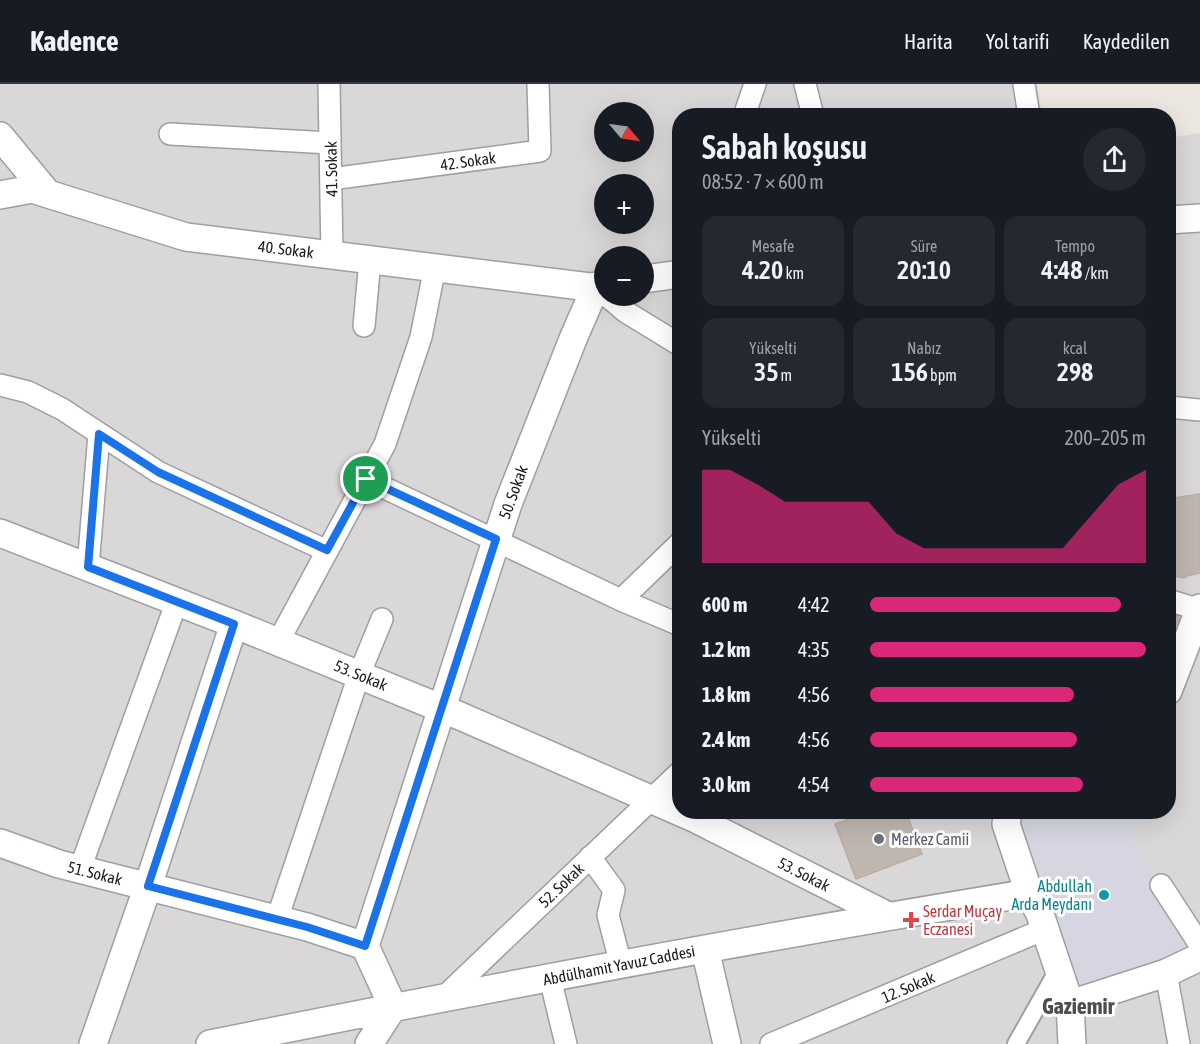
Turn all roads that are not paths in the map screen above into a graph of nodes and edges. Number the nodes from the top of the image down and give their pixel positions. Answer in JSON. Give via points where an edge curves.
{"nodes":[{"id":1,"x":329,"y":84,"type":"edge"},
{"id":2,"x":538,"y":84,"type":"edge"},
{"id":3,"x":754,"y":84,"type":"edge"},
{"id":4,"x":806,"y":84,"type":"edge"},
{"id":5,"x":1024,"y":84,"type":"edge"},
{"id":6,"x":746,"y":108,"type":"edge"},
{"id":7,"x":811,"y":108,"type":"edge"},
{"id":8,"x":1028,"y":108,"type":"edge"},
{"id":9,"x":170,"y":134,"type":"dead end"},
{"id":10,"x":0,"y":136,"type":"edge"},
{"id":11,"x":330,"y":143,"type":"junction"},
{"id":12,"x":331,"y":179,"type":"junction"},
{"id":13,"x":6,"y":194,"type":"edge"},
{"id":14,"x":48,"y":194,"type":"junction"},
{"id":15,"x":0,"y":218,"type":"edge"},
{"id":16,"x":1200,"y":218,"type":"edge"},
{"id":17,"x":1176,"y":220,"type":"edge"},
{"id":18,"x":332,"y":255,"type":"junction"},
{"id":19,"x":370,"y":260,"type":"junction"},
{"id":20,"x":435,"y":267,"type":"junction"},
{"id":21,"x":672,"y":275,"type":"edge"},
{"id":22,"x":654,"y":278,"type":"edge"},
{"id":23,"x":594,"y":288,"type":"edge"},
{"id":24,"x":595,"y":306,"type":"edge"},
{"id":25,"x":620,"y":306,"type":"edge"},
{"id":26,"x":364,"y":327,"type":"dead end"},
{"id":27,"x":672,"y":340,"type":"edge"},
{"id":28,"x":0,"y":385,"type":"edge"},
{"id":29,"x":1176,"y":408,"type":"edge"},
{"id":30,"x":1200,"y":410,"type":"edge"},
{"id":31,"x":99,"y":434,"type":"junction"},
{"id":32,"x":366,"y":479,"type":"junction"},
{"id":33,"x":0,"y":533,"type":"edge"},
{"id":34,"x":496,"y":539,"type":"junction"},
{"id":35,"x":327,"y":550,"type":"junction"},
{"id":36,"x":672,"y":551,"type":"edge"},
{"id":37,"x":88,"y":567,"type":"junction"},
{"id":38,"x":621,"y":600,"type":"junction"},
{"id":39,"x":177,"y":601,"type":"junction"},
{"id":40,"x":1176,"y":602,"type":"edge"},
{"id":41,"x":1200,"y":609,"type":"edge"},
{"id":42,"x":382,"y":619,"type":"dead end"},
{"id":43,"x":672,"y":622,"type":"edge"},
{"id":44,"x":234,"y":624,"type":"junction"},
{"id":45,"x":278,"y":642,"type":"junction"},
{"id":46,"x":1176,"y":670,"type":"edge"},
{"id":47,"x":359,"y":675,"type":"junction"},
{"id":48,"x":442,"y":708,"type":"junction"},
{"id":49,"x":672,"y":779,"type":"edge"},
{"id":50,"x":651,"y":799,"type":"junction"},
{"id":51,"x":672,"y":808,"type":"edge"},
{"id":52,"x":696,"y":819,"type":"edge"},
{"id":53,"x":1007,"y":819,"type":"edge"},
{"id":54,"x":3,"y":850,"type":"edge"},
{"id":55,"x":590,"y":857,"type":"junction"},
{"id":56,"x":80,"y":869,"type":"junction"},
{"id":57,"x":1161,"y":885,"type":"dead end"},
{"id":58,"x":148,"y":886,"type":"junction"},
{"id":59,"x":1029,"y":893,"type":"junction"},
{"id":60,"x":888,"y":916,"type":"junction"},
{"id":61,"x":277,"y":919,"type":"junction"},
{"id":62,"x":1046,"y":929,"type":"junction"},
{"id":63,"x":1200,"y":945,"type":"edge"},
{"id":64,"x":365,"y":946,"type":"junction"},
{"id":65,"x":705,"y":949,"type":"junction"},
{"id":66,"x":1200,"y":957,"type":"edge"},
{"id":67,"x":621,"y":965,"type":"junction"},
{"id":68,"x":1059,"y":968,"type":"junction"},
{"id":69,"x":1166,"y":973,"type":"junction"},
{"id":70,"x":550,"y":978,"type":"junction"},
{"id":71,"x":443,"y":998,"type":"junction"},
{"id":72,"x":1070,"y":1004,"type":"junction"},
{"id":73,"x":393,"y":1007,"type":"junction"},
{"id":74,"x":805,"y":1037,"type":"edge"},
{"id":75,"x":93,"y":1044,"type":"edge"},
{"id":76,"x":210,"y":1044,"type":"edge"},
{"id":77,"x":369,"y":1044,"type":"edge"},
{"id":78,"x":566,"y":1044,"type":"edge"},
{"id":79,"x":727,"y":1044,"type":"edge"},
{"id":80,"x":771,"y":1044,"type":"edge"},
{"id":81,"x":1016,"y":1044,"type":"edge"},
{"id":82,"x":1072,"y":1044,"type":"edge"},
{"id":83,"x":1179,"y":1044,"type":"edge"}],
"edges":[{"from":1,"to":11,"type":"street","name":"41. Sokak"},
{"from":2,"to":12,"type":"street","name":"42. Sokak","via":[[540,151]]},
{"from":3,"to":6,"type":"street"},
{"from":4,"to":7,"type":"street"},
{"from":5,"to":8,"type":"street"},
{"from":9,"to":11,"type":"street"},
{"from":10,"to":14,"type":"street"},
{"from":11,"to":12,"type":"street","name":"41. Sokak"},
{"from":12,"to":18,"type":"street","name":"41. Sokak"},
{"from":13,"to":14,"type":"street","name":"40. Sokak","via":[[32,189]]},
{"from":13,"to":15,"type":"street"},
{"from":14,"to":18,"type":"street","name":"40. Sokak","via":[[186,237]]},
{"from":16,"to":17,"type":"street"},
{"from":18,"to":19,"type":"street","name":"40. Sokak"},
{"from":19,"to":20,"type":"street","name":"40. Sokak"},
{"from":19,"to":26,"type":"street"},
{"from":20,"to":23,"type":"street","name":"40. Sokak"},
{"from":20,"to":32,"type":"street","via":[[421,337],[385,444]]},
{"from":21,"to":22,"type":"street"},
{"from":24,"to":34,"type":"street","name":"50. Sokak","via":[[560,372]]},
{"from":25,"to":27,"type":"street"},
{"from":28,"to":31,"type":"street","via":[[28,392]]},
{"from":29,"to":30,"type":"street"},
{"from":31,"to":35,"type":"street","via":[[158,472]]},
{"from":31,"to":37,"type":"street"},
{"from":32,"to":34,"type":"street"},
{"from":32,"to":35,"type":"street"},
{"from":33,"to":37,"type":"street","name":"53. Sokak"},
{"from":34,"to":38,"type":"street"},
{"from":34,"to":48,"type":"street","name":"50. Sokak"},
{"from":35,"to":45,"type":"street"},
{"from":36,"to":38,"type":"street"},
{"from":37,"to":39,"type":"street","name":"53. Sokak"},
{"from":38,"to":43,"type":"street"},
{"from":39,"to":44,"type":"street","name":"53. Sokak"},
{"from":39,"to":56,"type":"street"},
{"from":40,"to":41,"type":"street"},
{"from":41,"to":46,"type":"street"},
{"from":42,"to":47,"type":"street"},
{"from":44,"to":45,"type":"street","name":"53. Sokak"},
{"from":44,"to":58,"type":"street"},
{"from":45,"to":47,"type":"street","name":"53. Sokak"},
{"from":47,"to":48,"type":"street","name":"53. Sokak"},
{"from":47,"to":61,"type":"street"},
{"from":48,"to":50,"type":"street","name":"53. Sokak"},
{"from":48,"to":64,"type":"street","name":"50. Sokak"},
{"from":49,"to":50,"type":"street","name":"52. Sokak"},
{"from":50,"to":51,"type":"street","name":"53. Sokak"},
{"from":50,"to":55,"type":"street","name":"52. Sokak"},
{"from":52,"to":60,"type":"street","name":"53. Sokak"},
{"from":53,"to":59,"type":"street"},
{"from":54,"to":56,"type":"street","name":"51. Sokak"},
{"from":55,"to":67,"type":"street","via":[[614,890],[608,915]]},
{"from":55,"to":71,"type":"street","name":"52. Sokak"},
{"from":56,"to":58,"type":"street","name":"51. Sokak"},
{"from":57,"to":63,"type":"street"},
{"from":58,"to":61,"type":"street","name":"51. Sokak"},
{"from":58,"to":75,"type":"street"},
{"from":59,"to":60,"type":"street","name":"Abdülhamit Yavuz Caddesi"},
{"from":59,"to":62,"type":"street"},
{"from":60,"to":65,"type":"street","name":"Abdülhamit Yavuz Caddesi"},
{"from":61,"to":64,"type":"street","name":"51. Sokak"},
{"from":62,"to":68,"type":"street"},
{"from":62,"to":74,"type":"street","name":"12. Sokak"},
{"from":64,"to":73,"type":"street"},
{"from":65,"to":67,"type":"street","name":"Abdülhamit Yavuz Caddesi"},
{"from":65,"to":79,"type":"street"},
{"from":66,"to":69,"type":"street"},
{"from":67,"to":70,"type":"street","name":"Abdülhamit Yavuz Caddesi"},
{"from":68,"to":72,"type":"street"},
{"from":68,"to":81,"type":"street"},
{"from":69,"to":72,"type":"street"},
{"from":69,"to":83,"type":"street"},
{"from":70,"to":71,"type":"street","name":"Abdülhamit Yavuz Caddesi"},
{"from":70,"to":78,"type":"street"},
{"from":71,"to":73,"type":"street","name":"Abdülhamit Yavuz Caddesi"},
{"from":72,"to":82,"type":"street"},
{"from":73,"to":76,"type":"street","name":"Abdülhamit Yavuz Caddesi"},
{"from":73,"to":77,"type":"street"},
{"from":74,"to":80,"type":"street","name":"12. Sokak"}]}
